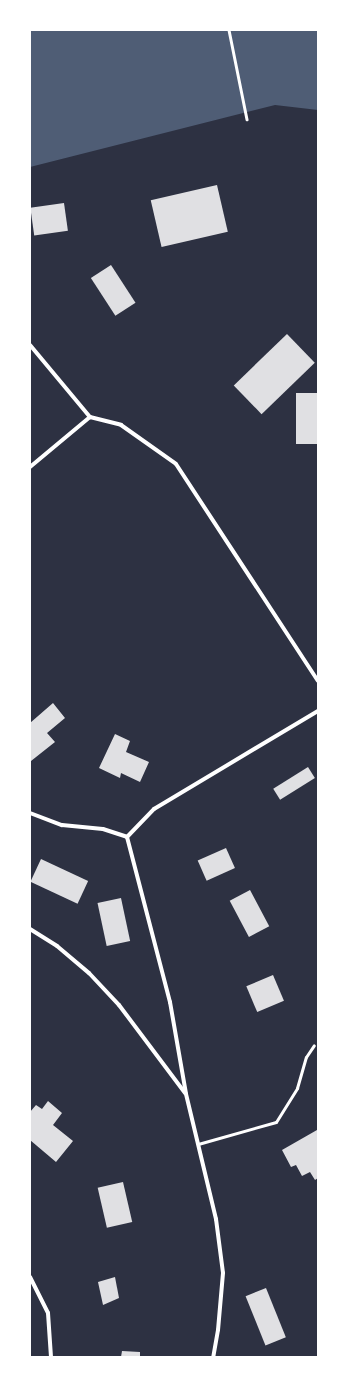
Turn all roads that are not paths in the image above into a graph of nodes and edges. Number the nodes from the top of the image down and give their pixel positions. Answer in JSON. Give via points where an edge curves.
{"nodes":[{"id":1,"x":30,"y":345,"type":"edge"},
{"id":2,"x":90,"y":418,"type":"junction"},
{"id":3,"x":30,"y":467,"type":"edge"},
{"id":4,"x":318,"y":681,"type":"edge"},
{"id":5,"x":318,"y":711,"type":"edge"},
{"id":6,"x":30,"y":813,"type":"edge"},
{"id":7,"x":128,"y":838,"type":"junction"},
{"id":8,"x":30,"y":930,"type":"edge"},
{"id":9,"x":314,"y":1045,"type":"dead end"},
{"id":10,"x":186,"y":1094,"type":"junction"},
{"id":11,"x":198,"y":1144,"type":"junction"},
{"id":12,"x":30,"y":1277,"type":"edge"},
{"id":13,"x":51,"y":1357,"type":"edge"},
{"id":14,"x":213,"y":1357,"type":"edge"}],
"edges":[{"from":1,"to":2,"type":"street"},
{"from":2,"to":3,"type":"street"},
{"from":2,"to":4,"type":"street","via":[[121,425],[176,464]]},
{"from":5,"to":7,"type":"street","via":[[154,809]]},
{"from":6,"to":7,"type":"street","via":[[62,825],[103,829]]},
{"from":7,"to":10,"type":"street","via":[[170,1002]]},
{"from":8,"to":10,"type":"street","via":[[57,946],[89,973],[119,1005]]},
{"from":9,"to":11,"type":"lane","via":[[306,1057],[297,1088],[276,1122]]},
{"from":10,"to":11,"type":"street"},
{"from":11,"to":14,"type":"street","via":[[216,1219],[223,1273]]},
{"from":12,"to":13,"type":"street","via":[[48,1313]]}]}
